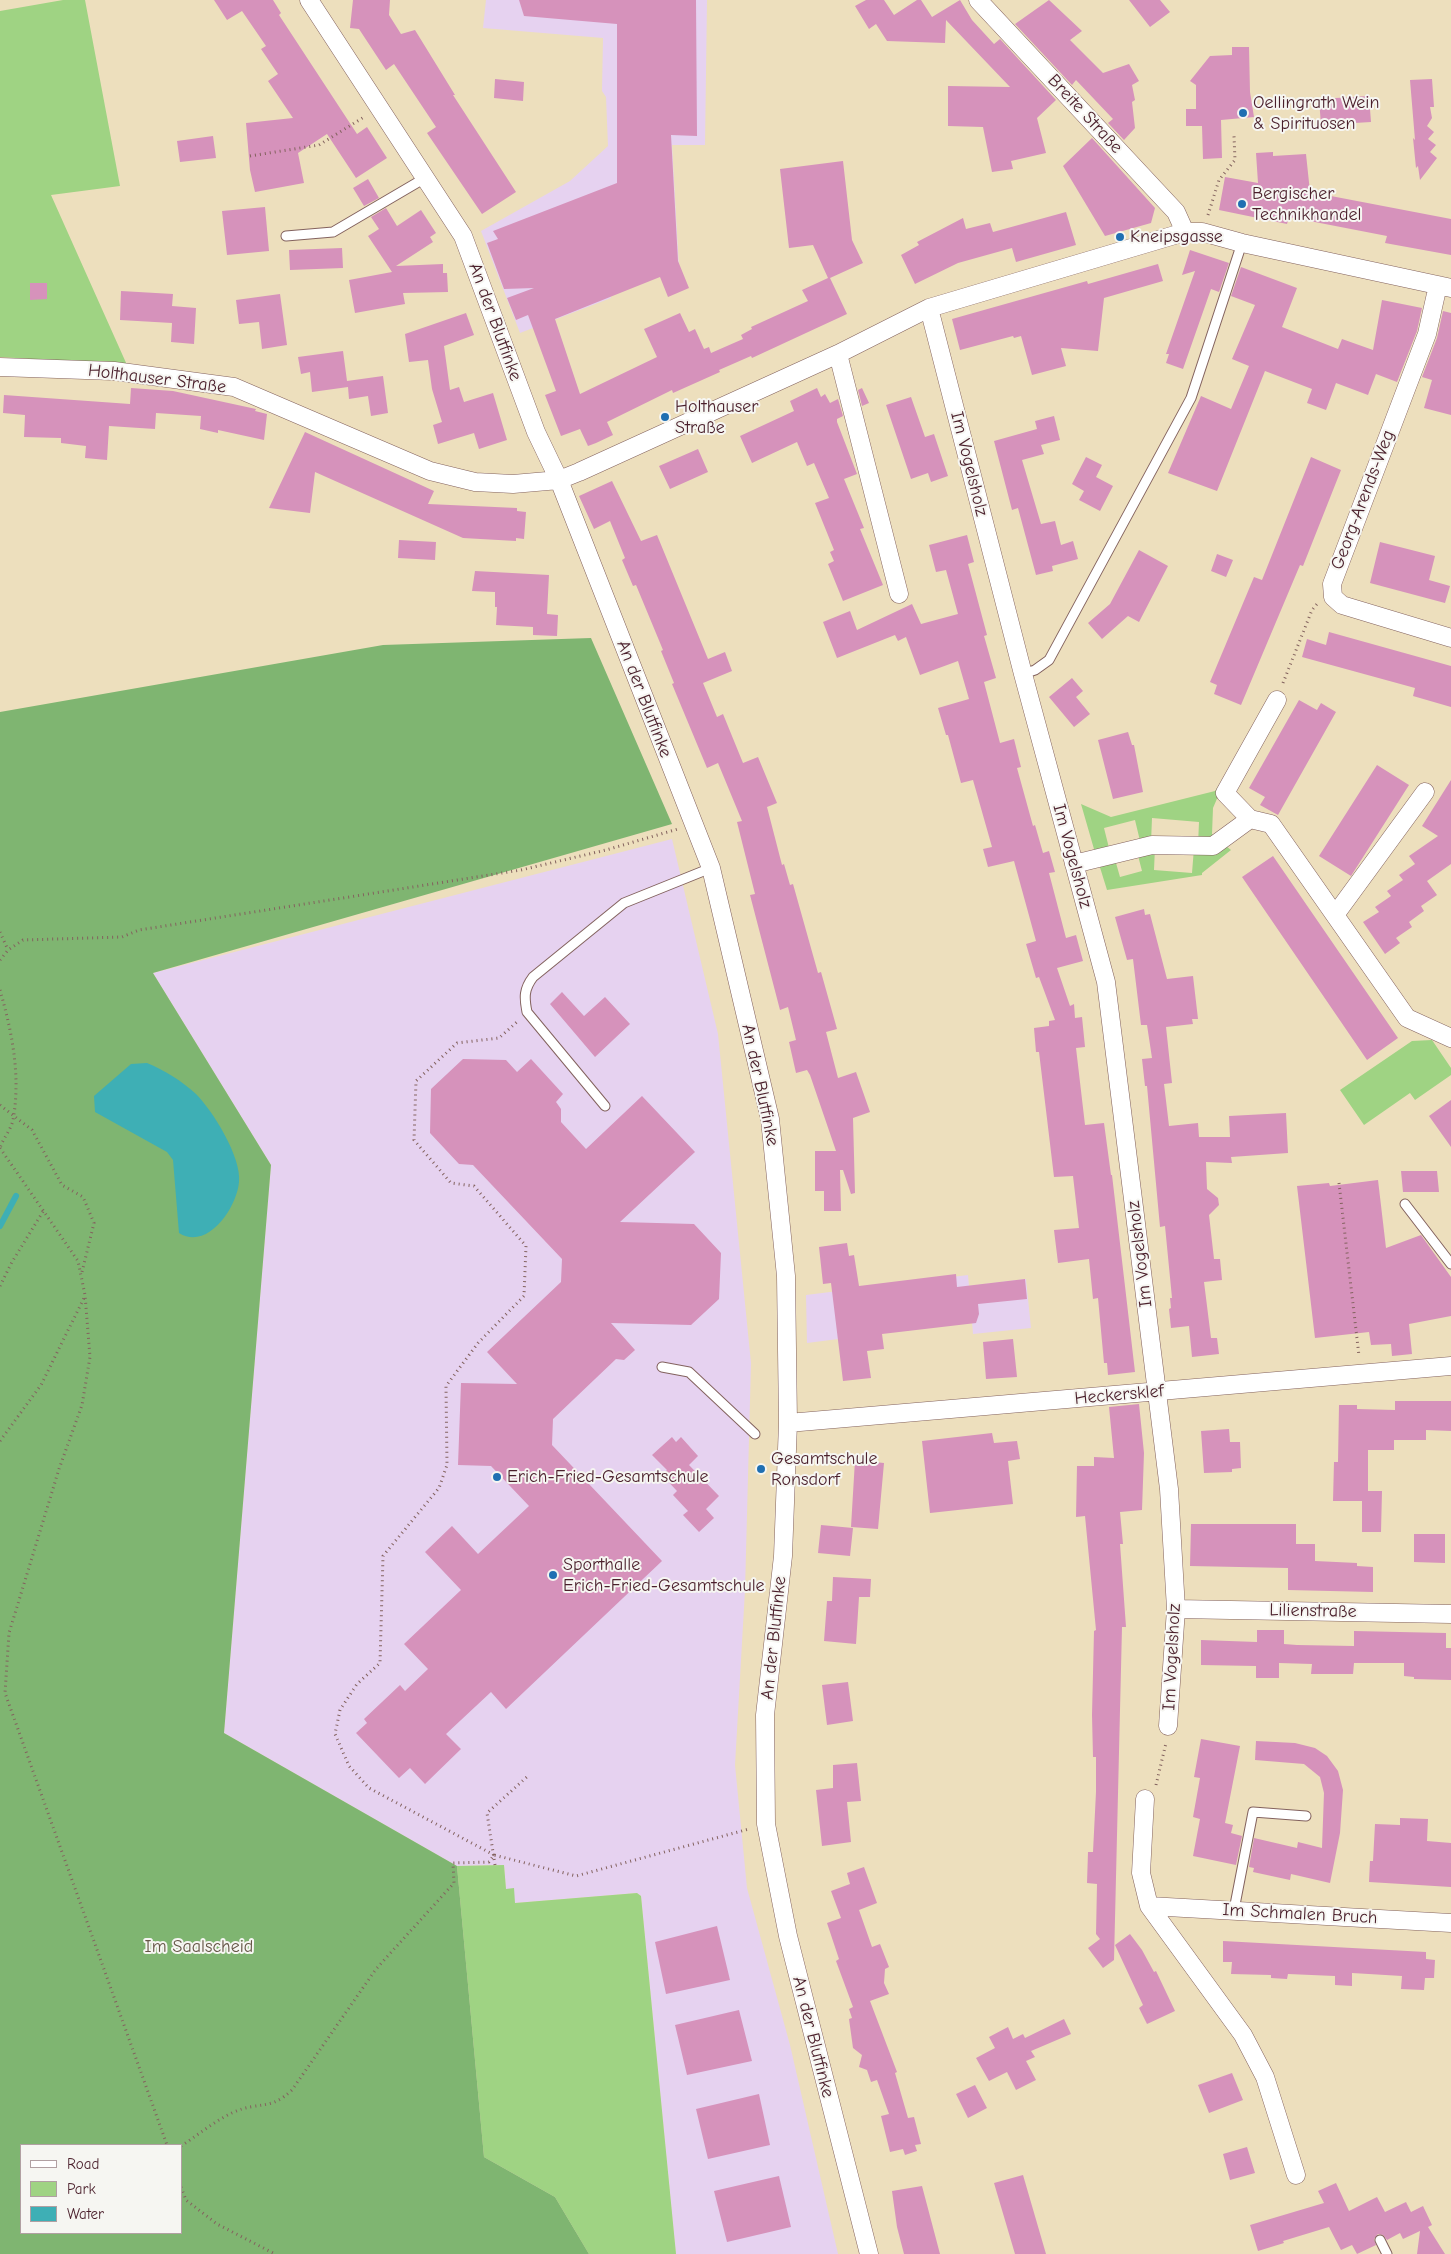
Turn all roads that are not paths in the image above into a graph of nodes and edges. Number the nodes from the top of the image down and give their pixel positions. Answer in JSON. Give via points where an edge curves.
{"nodes":[{"id":1,"x":309,"y":0,"type":"edge"},
{"id":2,"x":978,"y":0,"type":"edge"},
{"id":3,"x":425,"y":178,"type":"junction"},
{"id":4,"x":1194,"y":232,"type":"junction"},
{"id":5,"x":286,"y":236,"type":"dead end"},
{"id":6,"x":1242,"y":243,"type":"junction"},
{"id":7,"x":1445,"y":286,"type":"edge"},
{"id":8,"x":929,"y":308,"type":"junction"},
{"id":9,"x":838,"y":354,"type":"junction"},
{"id":10,"x":0,"y":367,"type":"edge"},
{"id":11,"x":559,"y":480,"type":"junction"},
{"id":12,"x":899,"y":594,"type":"dead end"},
{"id":13,"x":1451,"y":638,"type":"edge"},
{"id":14,"x":1022,"y":674,"type":"junction"},
{"id":15,"x":1277,"y":700,"type":"road end"},
{"id":16,"x":1425,"y":792,"type":"dead end"},
{"id":17,"x":1250,"y":819,"type":"junction"},
{"id":18,"x":1074,"y":864,"type":"junction"},
{"id":19,"x":711,"y":868,"type":"junction"},
{"id":20,"x":1335,"y":915,"type":"junction"},
{"id":21,"x":1451,"y":1038,"type":"edge"},
{"id":22,"x":605,"y":1106,"type":"dead end"},
{"id":23,"x":1405,"y":1204,"type":"dead end"},
{"id":24,"x":1451,"y":1264,"type":"edge"},
{"id":25,"x":1451,"y":1366,"type":"edge"},
{"id":26,"x":662,"y":1368,"type":"dead end"},
{"id":27,"x":1156,"y":1391,"type":"junction"},
{"id":28,"x":788,"y":1423,"type":"junction"},
{"id":29,"x":755,"y":1434,"type":"dead end"},
{"id":30,"x":1176,"y":1609,"type":"junction"},
{"id":31,"x":1451,"y":1614,"type":"edge"},
{"id":32,"x":1168,"y":1726,"type":"road end"},
{"id":33,"x":1145,"y":1799,"type":"road end"},
{"id":34,"x":1306,"y":1816,"type":"dead end"},
{"id":35,"x":1149,"y":1906,"type":"junction"},
{"id":36,"x":1234,"y":1910,"type":"junction"},
{"id":37,"x":1451,"y":1923,"type":"edge"},
{"id":38,"x":1296,"y":2175,"type":"dead end"},
{"id":39,"x":1380,"y":2240,"type":"dead end"},
{"id":40,"x":869,"y":2254,"type":"edge"},
{"id":41,"x":1388,"y":2254,"type":"edge"}],
"edges":[{"from":1,"to":3,"type":"street","name":"An der Blutfinke"},
{"from":2,"to":4,"type":"street","name":"Breite Straße"},
{"from":3,"to":5,"type":"lane","via":[[333,232]]},
{"from":3,"to":11,"type":"street","name":"An der Blutfinke","via":[[463,236],[536,432]]},
{"from":4,"to":6,"type":"street"},
{"from":4,"to":8,"type":"street","name":"Holthauser Straße"},
{"from":6,"to":7,"type":"street"},
{"from":6,"to":14,"type":"lane","via":[[1191,398],[1049,660]]},
{"from":7,"to":13,"type":"street","name":"Georg-Arends-Weg","via":[[1332,584],[1333,597],[1342,605]]},
{"from":8,"to":9,"type":"street","name":"Holthauser Straße"},
{"from":8,"to":14,"type":"street","name":"Im Vogelsholz"},
{"from":9,"to":11,"type":"street","name":"Holthauser Straße"},
{"from":9,"to":12,"type":"street"},
{"from":10,"to":11,"type":"street","name":"Holthauser Straße","via":[[114,371],[234,387],[430,472],[475,482],[513,484]]},
{"from":11,"to":19,"type":"street","name":"An der Blutfinke"},
{"from":14,"to":18,"type":"street","name":"Im Vogelsholz"},
{"from":15,"to":17,"type":"street","via":[[1225,793]]},
{"from":16,"to":20,"type":"street"},
{"from":17,"to":18,"type":"street","via":[[1213,846],[1152,846]]},
{"from":17,"to":20,"type":"street","via":[[1271,824]]},
{"from":18,"to":27,"type":"street","name":"Im Vogelsholz","via":[[1106,982]]},
{"from":19,"to":22,"type":"lane","via":[[624,903],[533,977],[526,987],[527,1012]]},
{"from":19,"to":28,"type":"street","name":"An der Blutfinke","via":[[770,1119],[786,1276]]},
{"from":20,"to":21,"type":"street","via":[[1408,1018]]},
{"from":23,"to":24,"type":"lane"},
{"from":25,"to":27,"type":"street","name":"Heckersklef"},
{"from":26,"to":29,"type":"lane","via":[[689,1372]]},
{"from":27,"to":28,"type":"street","name":"Heckersklef"},
{"from":27,"to":30,"type":"street","name":"Im Vogelsholz","via":[[1169,1489]]},
{"from":28,"to":40,"type":"street","name":"An der Blutfinke","via":[[783,1556],[765,1715],[766,1824],[791,1945]]},
{"from":30,"to":31,"type":"street","name":"Lilienstraße"},
{"from":30,"to":32,"type":"street","name":"Im Vogelsholz"},
{"from":33,"to":35,"type":"street","via":[[1141,1873]]},
{"from":34,"to":36,"type":"lane","via":[[1253,1812]]},
{"from":35,"to":36,"type":"street","name":"Im Schmalen Bruch"},
{"from":35,"to":38,"type":"street","via":[[1243,2035],[1265,2076]]},
{"from":36,"to":37,"type":"street","name":"Im Schmalen Bruch"},
{"from":39,"to":41,"type":"lane"}]}
